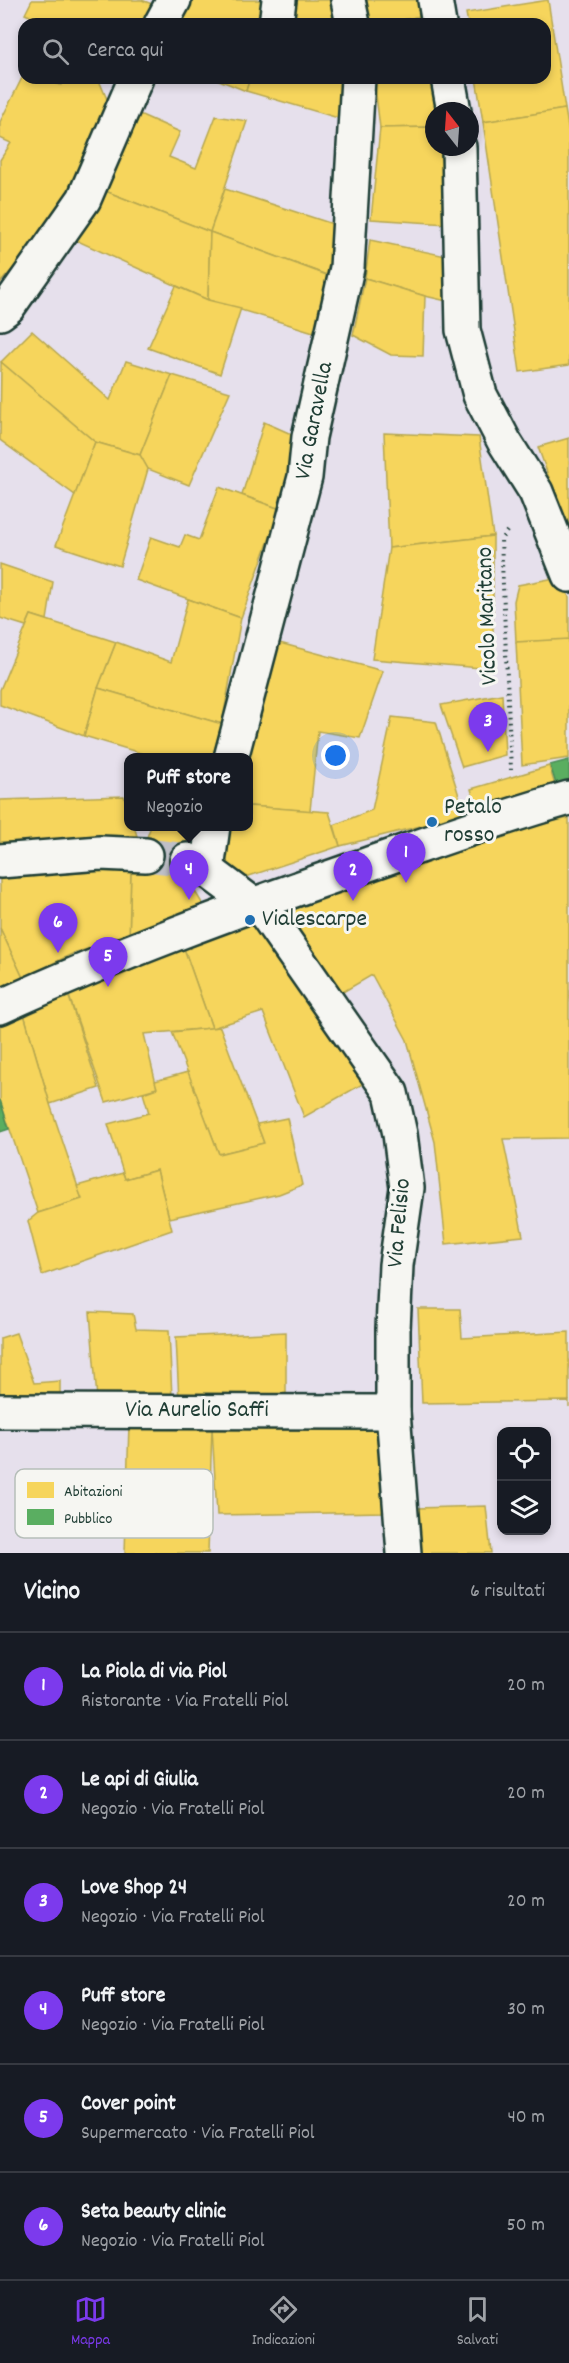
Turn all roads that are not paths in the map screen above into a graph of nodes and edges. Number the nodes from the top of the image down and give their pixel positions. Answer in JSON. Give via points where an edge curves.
{"nodes":[{"id":1,"x":174,"y":0,"type":"edge"},
{"id":2,"x":279,"y":0,"type":"edge"},
{"id":3,"x":348,"y":0,"type":"edge"},
{"id":4,"x":435,"y":0,"type":"edge"},
{"id":5,"x":164,"y":18,"type":"edge"},
{"id":6,"x":277,"y":18,"type":"edge"},
{"id":7,"x":351,"y":18,"type":"edge"},
{"id":8,"x":438,"y":18,"type":"edge"},
{"id":9,"x":133,"y":84,"type":"edge"},
{"id":10,"x":358,"y":84,"type":"edge"},
{"id":11,"x":449,"y":84,"type":"edge"},
{"id":12,"x":452,"y":102,"type":"edge"},
{"id":13,"x":459,"y":156,"type":"edge"},
{"id":14,"x":0,"y":313,"type":"edge"},
{"id":15,"x":569,"y":575,"type":"edge"},
{"id":16,"x":232,"y":753,"type":"edge"},
{"id":17,"x":569,"y":798,"type":"edge"},
{"id":18,"x":211,"y":831,"type":"edge"},
{"id":19,"x":146,"y":855,"type":"tunnel mouth"},
{"id":20,"x":0,"y":861,"type":"edge"},
{"id":21,"x":253,"y":904,"type":"junction"},
{"id":22,"x":0,"y":1007,"type":"edge"},
{"id":23,"x":0,"y":1411,"type":"edge"},
{"id":24,"x":393,"y":1412,"type":"junction"},
{"id":25,"x":404,"y":1553,"type":"edge"}],
"edges":[{"from":1,"to":5,"type":"street"},
{"from":2,"to":6,"type":"street"},
{"from":3,"to":7,"type":"street"},
{"from":4,"to":8,"type":"street"},
{"from":9,"to":14,"type":"street","via":[[84,199]]},
{"from":10,"to":16,"type":"street","name":"Via Garavella","via":[[347,268],[309,437],[305,477]]},
{"from":11,"to":12,"type":"street"},
{"from":13,"to":15,"type":"street","via":[[463,330],[480,395],[536,492]]},
{"from":17,"to":21,"type":"street"},
{"from":18,"to":21,"type":"street","name":"Via Felisio","via":[[197,865]]},
{"from":19,"to":20,"type":"street","via":[[100,853]]},
{"from":21,"to":22,"type":"street"},
{"from":21,"to":24,"type":"street","name":"Via Felisio","via":[[266,914],[391,1093],[406,1188],[396,1265]]},
{"from":23,"to":24,"type":"street","name":"Via Aurelio Saffi"},
{"from":24,"to":25,"type":"street","name":"Via Felisio"}]}
